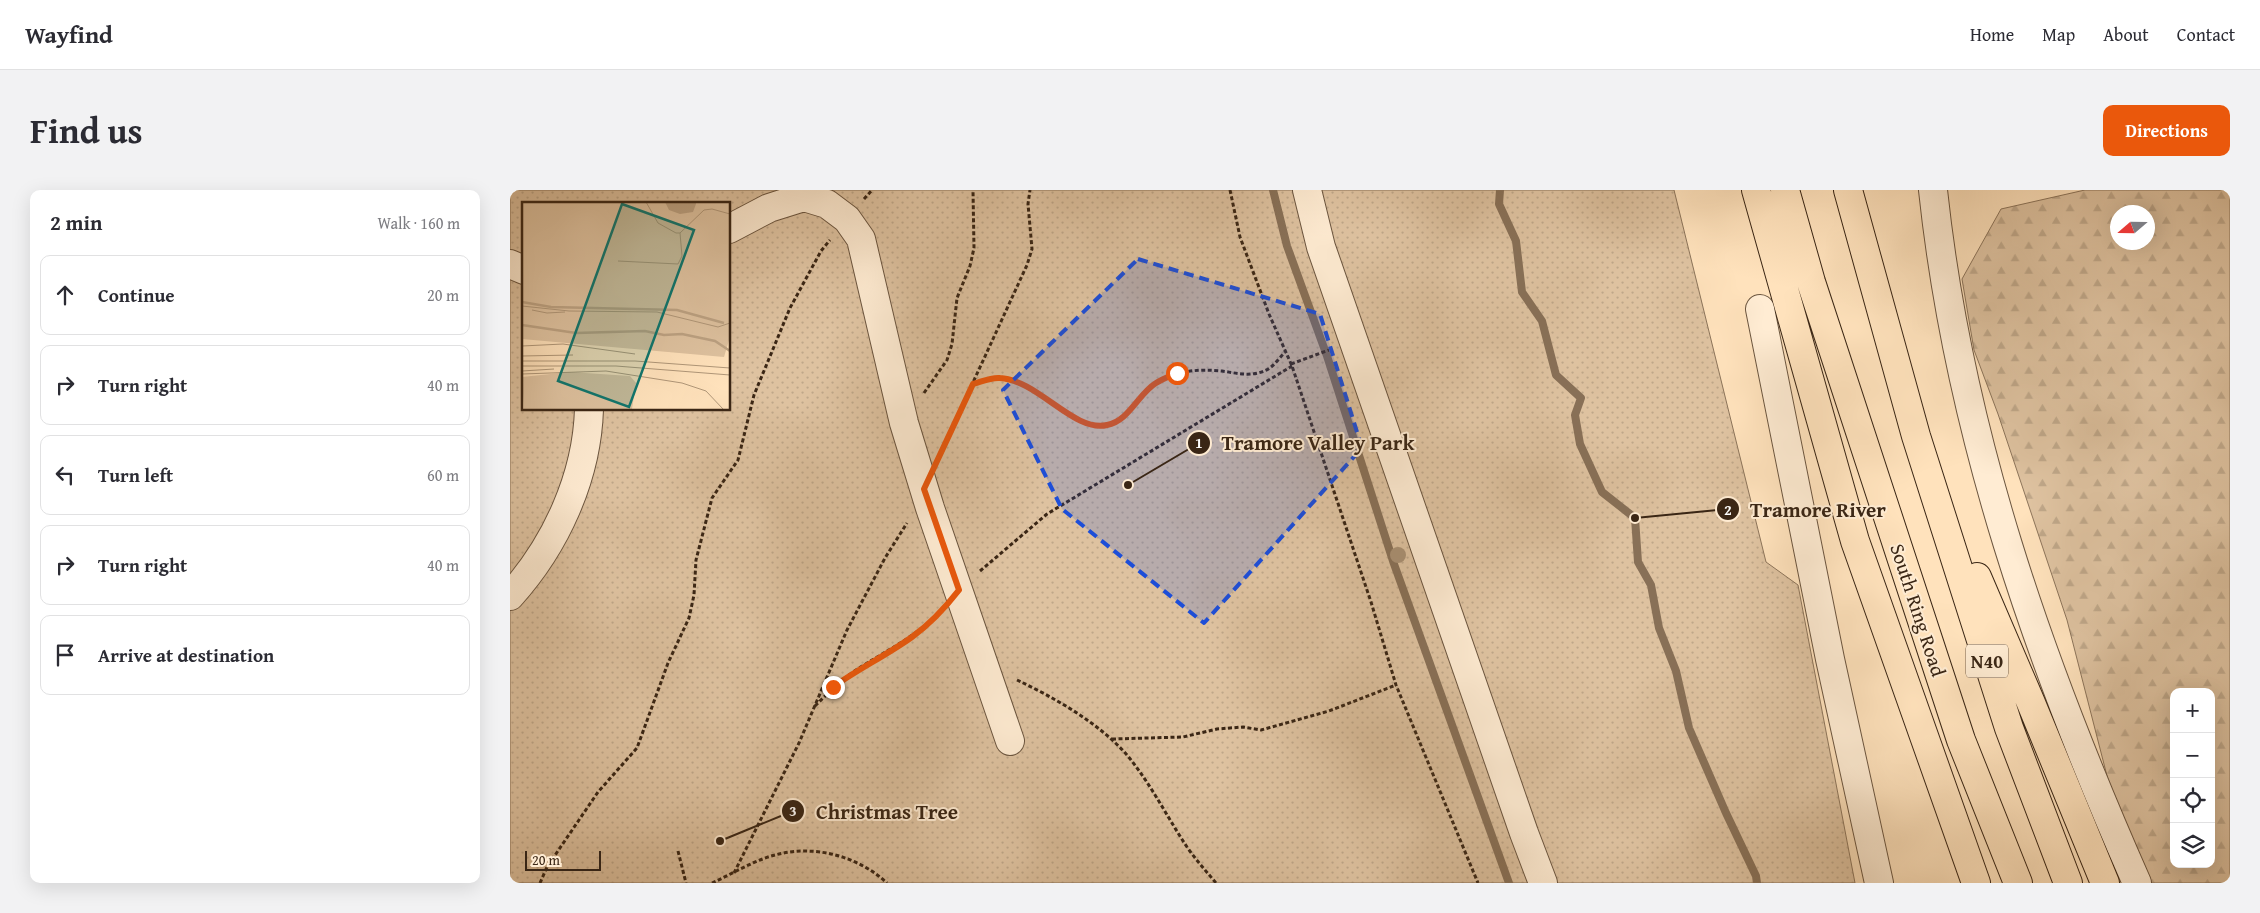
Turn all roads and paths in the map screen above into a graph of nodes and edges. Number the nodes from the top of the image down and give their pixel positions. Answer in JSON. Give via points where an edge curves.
{"nodes":[{"id":1,"x":872,"y":190,"type":"edge"},
{"id":2,"x":973,"y":190,"type":"edge"},
{"id":3,"x":1030,"y":190,"type":"edge"},
{"id":4,"x":1230,"y":190,"type":"edge"},
{"id":5,"x":1307,"y":190,"type":"edge"},
{"id":6,"x":1756,"y":190,"type":"edge"},
{"id":7,"x":1785,"y":190,"type":"edge"},
{"id":8,"x":1848,"y":190,"type":"edge"},
{"id":9,"x":1933,"y":190,"type":"edge"},
{"id":10,"x":847,"y":219,"type":"junction"},
{"id":11,"x":730,"y":228,"type":"edge"},
{"id":12,"x":510,"y":264,"type":"edge"},
{"id":13,"x":522,"y":269,"type":"edge"},
{"id":14,"x":1760,"y":309,"type":"dead end"},
{"id":15,"x":1334,"y":348,"type":"dead end"},
{"id":16,"x":1286,"y":351,"type":"junction"},
{"id":17,"x":1292,"y":365,"type":"junction"},
{"id":18,"x":973,"y":384,"type":"junction"},
{"id":19,"x":589,"y":410,"type":"edge"},
{"id":20,"x":904,"y":423,"type":"junction"},
{"id":21,"x":1916,"y":436,"type":"junction"},
{"id":22,"x":924,"y":489,"type":"junction"},
{"id":23,"x":959,"y":590,"type":"junction"},
{"id":24,"x":510,"y":596,"type":"edge"},
{"id":25,"x":984,"y":664,"type":"junction"},
{"id":26,"x":1396,"y":685,"type":"junction"},
{"id":27,"x":813,"y":709,"type":"junction"},
{"id":28,"x":1111,"y":739,"type":"junction"},
{"id":29,"x":1961,"y":740,"type":"junction"},
{"id":30,"x":1010,"y":741,"type":"dead end"},
{"id":31,"x":678,"y":851,"type":"dead end"},
{"id":32,"x":734,"y":873,"type":"junction"},
{"id":33,"x":540,"y":883,"type":"edge"},
{"id":34,"x":686,"y":883,"type":"edge"},
{"id":35,"x":712,"y":883,"type":"edge"},
{"id":36,"x":887,"y":883,"type":"edge"},
{"id":37,"x":1216,"y":883,"type":"edge"},
{"id":38,"x":1478,"y":883,"type":"edge"},
{"id":39,"x":1542,"y":883,"type":"edge"},
{"id":40,"x":1879,"y":883,"type":"edge"},
{"id":41,"x":1976,"y":883,"type":"edge"},
{"id":42,"x":1994,"y":883,"type":"edge"},
{"id":43,"x":2018,"y":883,"type":"edge"},
{"id":44,"x":2068,"y":883,"type":"edge"},
{"id":45,"x":2105,"y":883,"type":"edge"},
{"id":46,"x":2137,"y":883,"type":"edge"}],
"edges":[{"from":1,"to":10,"type":"path"},
{"from":2,"to":20,"type":"path","via":[[974,248],[957,298],[952,344],[947,360]]},
{"from":3,"to":18,"type":"path","via":[[1032,249]]},
{"from":4,"to":16,"type":"path","via":[[1240,236]]},
{"from":5,"to":39,"type":"street","via":[[1321,247]]},
{"from":6,"to":41,"type":"highway","via":[[1855,541]]},
{"from":7,"to":29,"type":"highway","name":"South Ring Road","number":"N40","via":[[1811,282]]},
{"from":8,"to":21,"type":"highway","number":"N40"},
{"from":9,"to":46,"type":"street","via":[[1958,355],[1994,501],[2035,630]]},
{"from":10,"to":11,"type":"street","via":[[827,204],[804,197],[769,208]]},
{"from":10,"to":20,"type":"street","via":[[861,239]]},
{"from":10,"to":33,"type":"path","via":[[821,251],[790,308],[754,395],[738,460],[712,498],[696,560],[689,618],[637,748],[598,792],[547,867]]},
{"from":12,"to":13,"type":"street"},
{"from":14,"to":40,"type":"street","via":[[1828,650]]},
{"from":15,"to":17,"type":"path"},
{"from":16,"to":17,"type":"path"},
{"from":16,"to":18,"type":"path","via":[[1263,372],[1242,375],[1201,370],[1177,373],[1155,383],[1125,416],[1108,425],[1095,426],[1070,416],[1045,396],[1018,383],[999,378]]},
{"from":17,"to":23,"type":"path","via":[[1047,514]]},
{"from":17,"to":26,"type":"path"},
{"from":18,"to":22,"type":"path"},
{"from":19,"to":24,"type":"street","via":[[582,464],[573,492],[547,545]]},
{"from":20,"to":22,"type":"street"},
{"from":21,"to":44,"type":"highway","number":"N40","via":[[2009,728]]},
{"from":21,"to":45,"type":"highway","via":[[2032,703]]},
{"from":22,"to":23,"type":"street"},
{"from":22,"to":27,"type":"path","via":[[847,630]]},
{"from":23,"to":25,"type":"street"},
{"from":23,"to":27,"type":"path","via":[[919,632],[856,670],[833,687]]},
{"from":25,"to":28,"type":"path","via":[[1035,688]]},
{"from":25,"to":30,"type":"street"},
{"from":26,"to":28,"type":"path","via":[[1329,711],[1262,730],[1217,729],[1182,737]]},
{"from":26,"to":38,"type":"path"},
{"from":27,"to":32,"type":"path"},
{"from":28,"to":37,"type":"path","via":[[1138,770],[1188,848]]},
{"from":29,"to":42,"type":"highway"},
{"from":29,"to":43,"type":"highway","name":"South Ring Road","number":"N40"},
{"from":31,"to":34,"type":"path"},
{"from":32,"to":35,"type":"path"},
{"from":32,"to":36,"type":"path","via":[[779,854],[811,850],[857,862]]}]}
